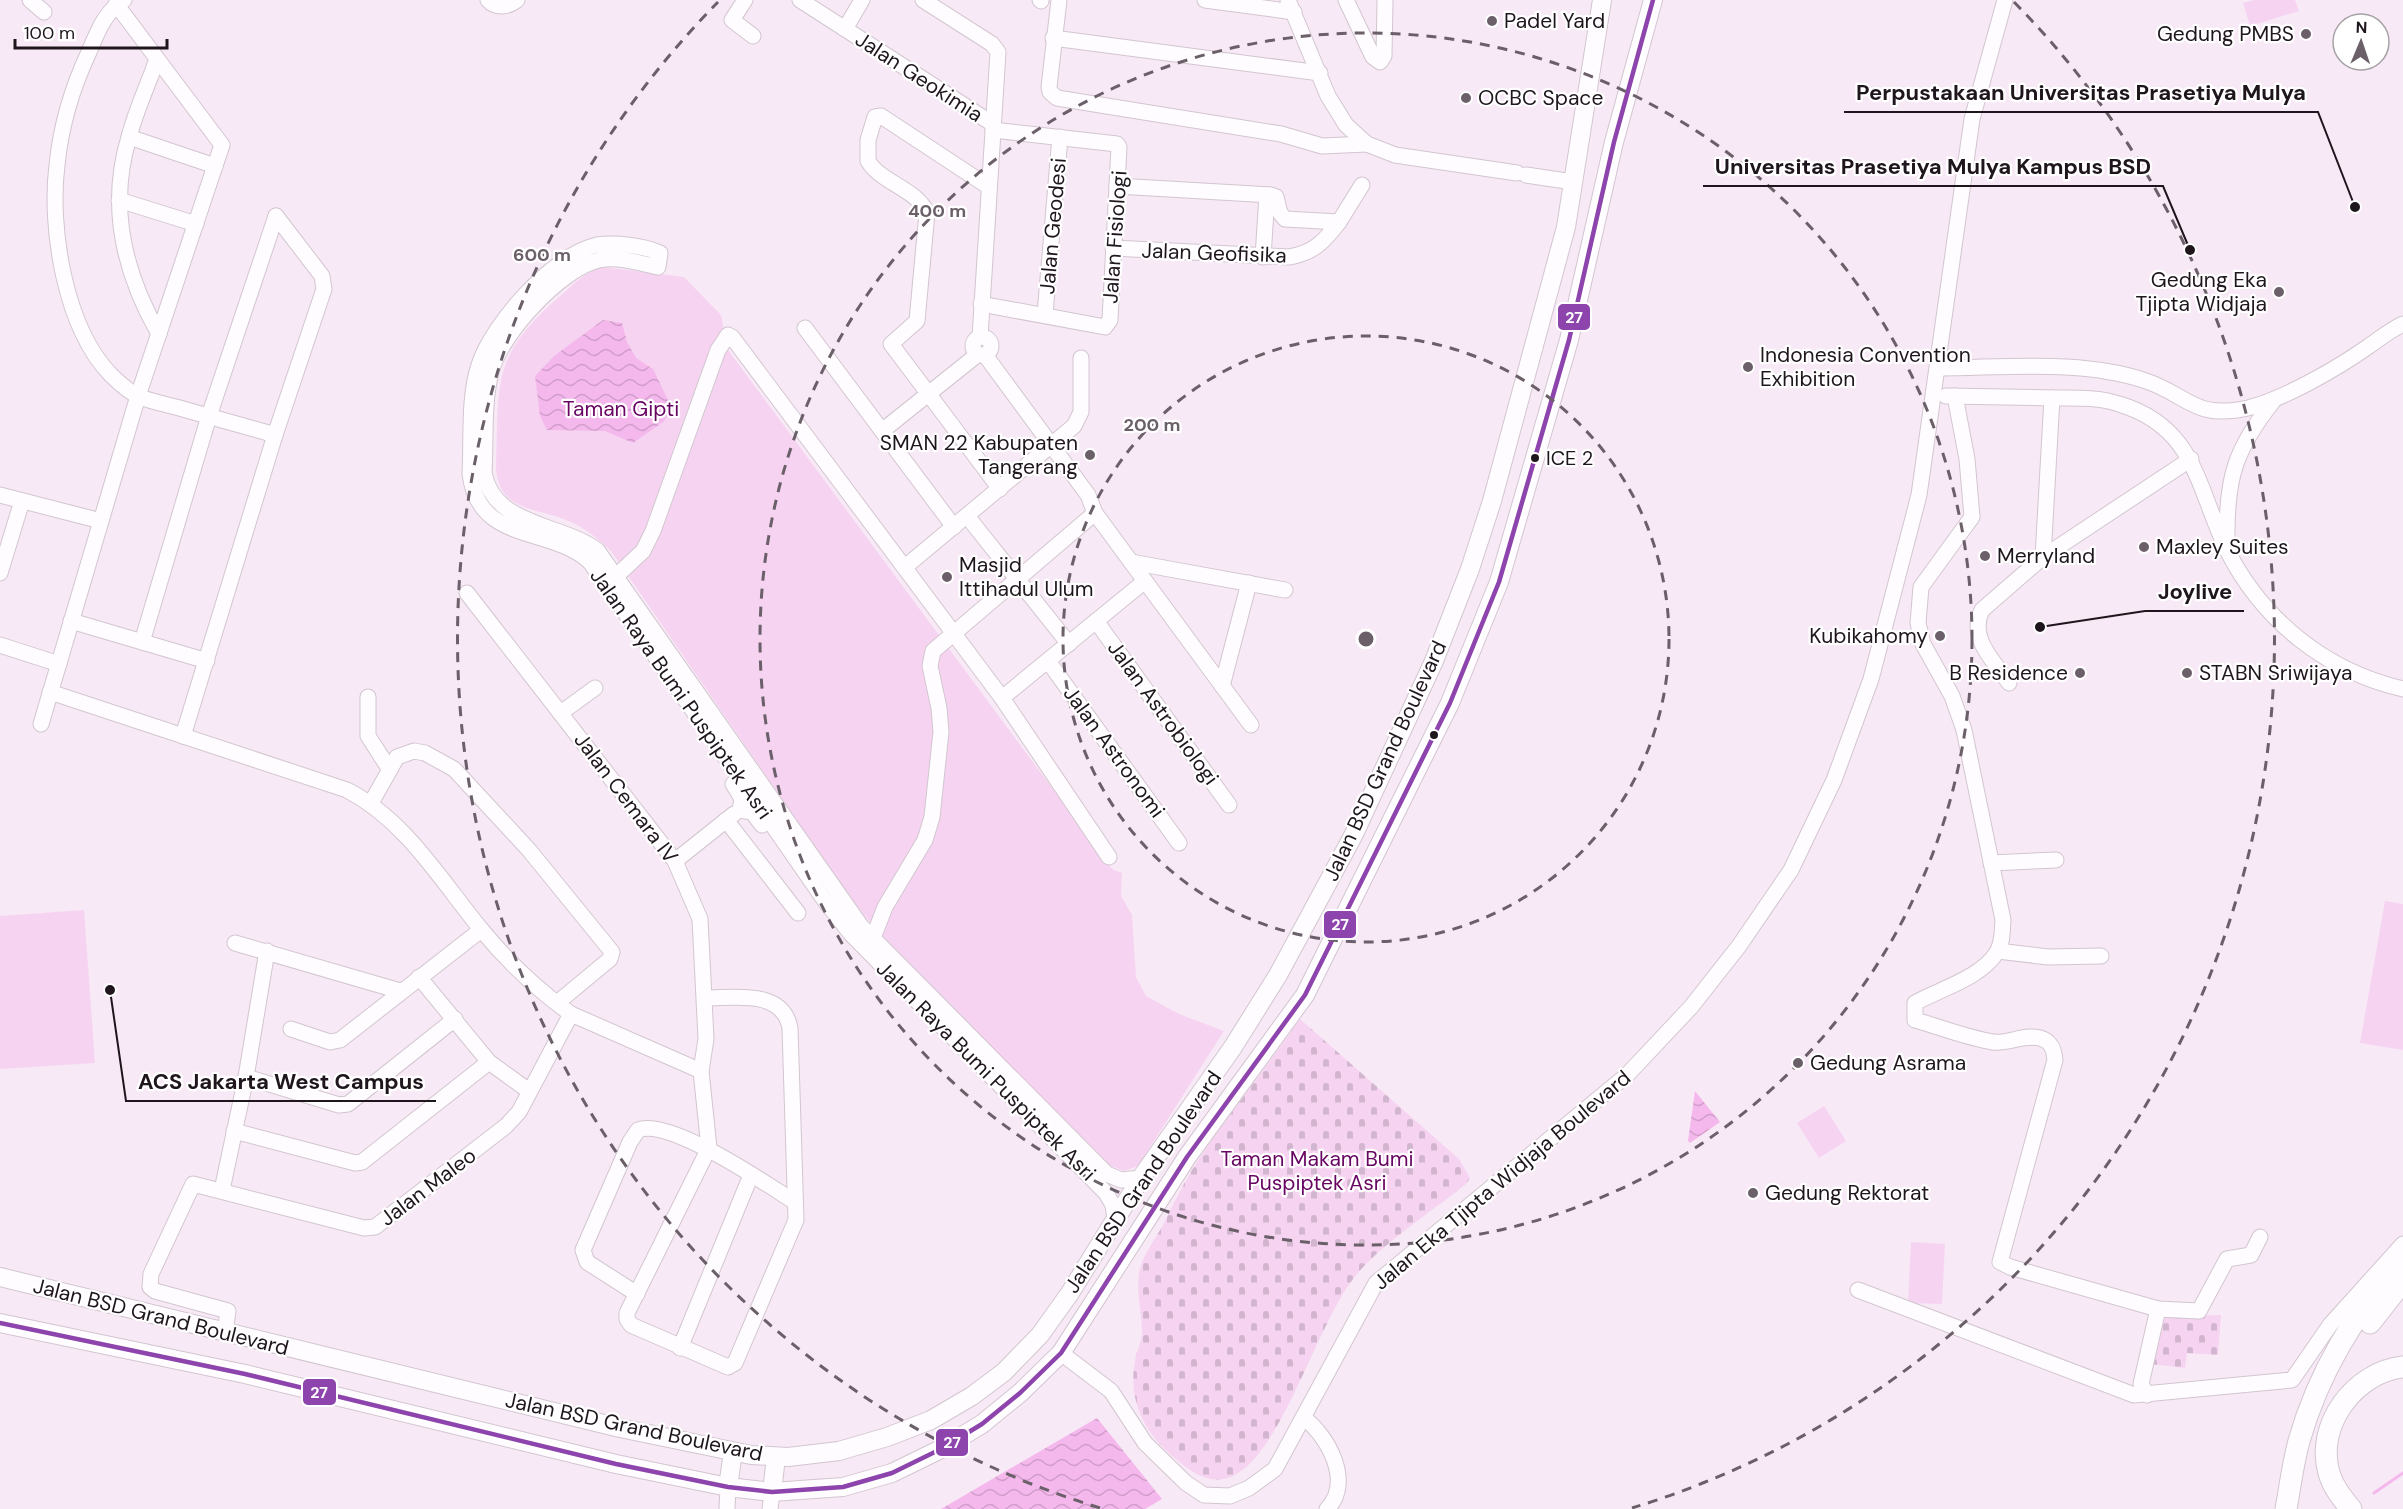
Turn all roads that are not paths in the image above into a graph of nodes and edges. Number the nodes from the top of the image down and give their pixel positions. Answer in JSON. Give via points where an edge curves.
{"nodes":[{"id":1,"x":30,"y":0,"type":"edge"},
{"id":2,"x":488,"y":0,"type":"edge"},
{"id":3,"x":517,"y":0,"type":"edge"},
{"id":4,"x":745,"y":0,"type":"edge"},
{"id":5,"x":800,"y":0,"type":"edge"},
{"id":6,"x":862,"y":0,"type":"edge"},
{"id":7,"x":923,"y":0,"type":"edge"},
{"id":8,"x":1059,"y":0,"type":"edge"},
{"id":9,"x":1205,"y":0,"type":"edge"},
{"id":10,"x":1346,"y":0,"type":"edge"},
{"id":11,"x":1385,"y":0,"type":"edge"},
{"id":12,"x":1602,"y":0,"type":"edge"},
{"id":13,"x":1653,"y":0,"type":"edge"},
{"id":14,"x":2005,"y":0,"type":"edge"},
{"id":15,"x":120,"y":2,"type":"edge"},
{"id":16,"x":1291,"y":6,"type":"edge"},
{"id":17,"x":44,"y":12,"type":"dead end"},
{"id":18,"x":845,"y":29,"type":"junction"},
{"id":19,"x":753,"y":36,"type":"dead end"},
{"id":20,"x":1053,"y":38,"type":"junction"},
{"id":21,"x":157,"y":59,"type":"junction"},
{"id":22,"x":1320,"y":73,"type":"junction"},
{"id":23,"x":993,"y":127,"type":"junction"},
{"id":24,"x":129,"y":136,"type":"junction"},
{"id":25,"x":1060,"y":137,"type":"junction"},
{"id":26,"x":1367,"y":144,"type":"junction"},
{"id":27,"x":215,"y":166,"type":"junction"},
{"id":28,"x":1573,"y":182,"type":"junction"},
{"id":29,"x":1362,"y":185,"type":"dead end"},
{"id":30,"x":1117,"y":186,"type":"junction"},
{"id":31,"x":989,"y":187,"type":"junction"},
{"id":32,"x":1267,"y":195,"type":"junction"},
{"id":33,"x":119,"y":200,"type":"junction"},
{"id":34,"x":1339,"y":222,"type":"junction"},
{"id":35,"x":196,"y":224,"type":"junction"},
{"id":36,"x":1113,"y":248,"type":"junction"},
{"id":37,"x":1263,"y":257,"type":"junction"},
{"id":38,"x":981,"y":304,"type":"junction"},
{"id":39,"x":1045,"y":314,"type":"junction"},
{"id":40,"x":1543,"y":317,"type":"junction"},
{"id":41,"x":2403,"y":324,"type":"edge"},
{"id":42,"x":1573,"y":325,"type":"junction"},
{"id":43,"x":805,"y":328,"type":"dead end"},
{"id":44,"x":159,"y":334,"type":"junction"},
{"id":45,"x":2403,"y":334,"type":"edge"},
{"id":46,"x":2370,"y":345,"type":"junction"},
{"id":47,"x":981,"y":355,"type":"junction"},
{"id":48,"x":1081,"y":358,"type":"dead end"},
{"id":49,"x":1938,"y":368,"type":"junction"},
{"id":50,"x":930,"y":394,"type":"junction"},
{"id":51,"x":1934,"y":395,"type":"junction"},
{"id":52,"x":138,"y":396,"type":"junction"},
{"id":53,"x":1954,"y":396,"type":"junction"},
{"id":54,"x":2052,"y":398,"type":"junction"},
{"id":55,"x":2274,"y":400,"type":"junction"},
{"id":56,"x":208,"y":416,"type":"junction"},
{"id":57,"x":882,"y":431,"type":"junction"},
{"id":58,"x":275,"y":435,"type":"junction"},
{"id":59,"x":1052,"y":447,"type":"junction"},
{"id":60,"x":2191,"y":459,"type":"junction"},
{"id":61,"x":1000,"y":489,"type":"junction"},
{"id":62,"x":0,"y":495,"type":"edge"},
{"id":63,"x":22,"y":501,"type":"junction"},
{"id":64,"x":1095,"y":513,"type":"junction"},
{"id":65,"x":967,"y":516,"type":"junction"},
{"id":66,"x":101,"y":521,"type":"junction"},
{"id":67,"x":954,"y":527,"type":"junction"},
{"id":68,"x":2227,"y":550,"type":"junction"},
{"id":69,"x":2043,"y":557,"type":"junction"},
{"id":70,"x":1131,"y":562,"type":"junction"},
{"id":71,"x":905,"y":567,"type":"junction"},
{"id":72,"x":1470,"y":569,"type":"junction"},
{"id":73,"x":0,"y":573,"type":"edge"},
{"id":74,"x":1016,"y":578,"type":"junction"},
{"id":75,"x":611,"y":580,"type":"junction"},
{"id":76,"x":1145,"y":581,"type":"junction"},
{"id":77,"x":1499,"y":582,"type":"junction"},
{"id":78,"x":1249,"y":583,"type":"junction"},
{"id":79,"x":1286,"y":590,"type":"dead end"},
{"id":80,"x":466,"y":593,"type":"dead end"},
{"id":81,"x":71,"y":621,"type":"junction"},
{"id":82,"x":1096,"y":621,"type":"junction"},
{"id":83,"x":955,"y":633,"type":"junction"},
{"id":84,"x":142,"y":642,"type":"junction"},
{"id":85,"x":1069,"y":644,"type":"junction"},
{"id":86,"x":0,"y":645,"type":"edge"},
{"id":87,"x":207,"y":661,"type":"junction"},
{"id":88,"x":1048,"y":661,"type":"junction"},
{"id":89,"x":59,"y":664,"type":"junction"},
{"id":90,"x":2009,"y":683,"type":"dead end"},
{"id":91,"x":1222,"y":686,"type":"junction"},
{"id":92,"x":595,"y":688,"type":"dead end"},
{"id":93,"x":2403,"y":689,"type":"edge"},
{"id":94,"x":50,"y":692,"type":"junction"},
{"id":95,"x":368,"y":697,"type":"dead end"},
{"id":96,"x":1002,"y":698,"type":"junction"},
{"id":97,"x":562,"y":712,"type":"junction"},
{"id":98,"x":40,"y":724,"type":"dead end"},
{"id":99,"x":1251,"y":725,"type":"dead end"},
{"id":100,"x":183,"y":736,"type":"junction"},
{"id":101,"x":719,"y":749,"type":"junction"},
{"id":102,"x":390,"y":770,"type":"junction"},
{"id":103,"x":371,"y":803,"type":"junction"},
{"id":104,"x":1229,"y":805,"type":"dead end"},
{"id":105,"x":741,"y":810,"type":"junction"},
{"id":106,"x":726,"y":820,"type":"junction"},
{"id":107,"x":1179,"y":843,"type":"dead end"},
{"id":108,"x":792,"y":853,"type":"junction"},
{"id":109,"x":1109,"y":856,"type":"dead end"},
{"id":110,"x":2056,"y":860,"type":"dead end"},
{"id":111,"x":675,"y":861,"type":"junction"},
{"id":112,"x":1991,"y":863,"type":"junction"},
{"id":113,"x":798,"y":913,"type":"dead end"},
{"id":114,"x":481,"y":930,"type":"junction"},
{"id":115,"x":873,"y":938,"type":"junction"},
{"id":116,"x":236,"y":943,"type":"dead end"},
{"id":117,"x":267,"y":951,"type":"junction"},
{"id":118,"x":1998,"y":951,"type":"junction"},
{"id":119,"x":2101,"y":956,"type":"dead end"},
{"id":120,"x":892,"y":965,"type":"junction"},
{"id":121,"x":419,"y":977,"type":"junction"},
{"id":122,"x":400,"y":992,"type":"junction"},
{"id":123,"x":706,"y":998,"type":"junction"},
{"id":124,"x":557,"y":1004,"type":"junction"},
{"id":125,"x":571,"y":1014,"type":"junction"},
{"id":126,"x":455,"y":1019,"type":"junction"},
{"id":127,"x":291,"y":1029,"type":"dead end"},
{"id":128,"x":489,"y":1062,"type":"junction"},
{"id":129,"x":701,"y":1071,"type":"junction"},
{"id":130,"x":246,"y":1077,"type":"junction"},
{"id":131,"x":529,"y":1091,"type":"junction"},
{"id":132,"x":234,"y":1131,"type":"junction"},
{"id":133,"x":709,"y":1148,"type":"junction"},
{"id":134,"x":751,"y":1175,"type":"junction"},
{"id":135,"x":1141,"y":1178,"type":"junction"},
{"id":136,"x":222,"y":1190,"type":"junction"},
{"id":137,"x":795,"y":1202,"type":"junction"},
{"id":138,"x":1115,"y":1220,"type":"junction"},
{"id":139,"x":2260,"y":1237,"type":"dead end"},
{"id":140,"x":2403,"y":1244,"type":"edge"},
{"id":141,"x":2403,"y":1260,"type":"edge"},
{"id":142,"x":0,"y":1277,"type":"edge"},
{"id":143,"x":2403,"y":1281,"type":"edge"},
{"id":144,"x":1858,"y":1290,"type":"dead end"},
{"id":145,"x":637,"y":1294,"type":"junction"},
{"id":146,"x":2158,"y":1309,"type":"junction"},
{"id":147,"x":0,"y":1323,"type":"edge"},
{"id":148,"x":225,"y":1333,"type":"junction"},
{"id":149,"x":680,"y":1348,"type":"junction"},
{"id":150,"x":1061,"y":1353,"type":"junction"},
{"id":151,"x":2403,"y":1367,"type":"edge"},
{"id":152,"x":2147,"y":1395,"type":"junction"},
{"id":153,"x":1304,"y":1418,"type":"junction"},
{"id":154,"x":733,"y":1452,"type":"junction"},
{"id":155,"x":776,"y":1457,"type":"junction"},
{"id":156,"x":728,"y":1486,"type":"junction"},
{"id":157,"x":771,"y":1501,"type":"edge"},
{"id":158,"x":727,"y":1509,"type":"edge"},
{"id":159,"x":1327,"y":1509,"type":"edge"},
{"id":160,"x":2287,"y":1509,"type":"edge"},
{"id":161,"x":2351,"y":1509,"type":"edge"}],
"edges":[{"from":1,"to":17,"type":"street"},
{"from":2,"to":3,"type":"street","via":[[503,7]]},
{"from":4,"to":19,"type":"street","via":[[732,20]]},
{"from":5,"to":18,"type":"street","name":"Jalan Geokimia"},
{"from":6,"to":18,"type":"street","name":"Jalan Geokimia"},
{"from":7,"to":23,"type":"street","via":[[992,44],[998,52]]},
{"from":8,"to":20,"type":"street"},
{"from":9,"to":16,"type":"street"},
{"from":10,"to":11,"type":"street","via":[[1373,57],[1380,62],[1384,56]]},
{"from":12,"to":28,"type":"main road","name":"Jalan BSD Grand Boulevard"},
{"from":13,"to":42,"type":"main road","name":"Jalan BSD Grand Boulevard","via":[[1614,142]]},
{"from":14,"to":49,"type":"street","name":"Jalan Eka Tjipta Widjaja Boulevard","via":[[1972,119]]},
{"from":15,"to":21,"type":"street"},
{"from":15,"to":52,"type":"street","via":[[101,24],[73,91],[56,167],[56,217],[75,314],[93,351],[111,375]]},
{"from":16,"to":22,"type":"street"},
{"from":18,"to":23,"type":"street","name":"Jalan Geokimia"},
{"from":20,"to":22,"type":"street"},
{"from":20,"to":26,"type":"street","via":[[1049,87],[1057,98],[1281,134],[1322,146]]},
{"from":21,"to":24,"type":"street"},
{"from":21,"to":27,"type":"street","via":[[222,145]]},
{"from":22,"to":26,"type":"street","via":[[1340,117]]},
{"from":23,"to":25,"type":"street","name":"Jalan Fisiologi"},
{"from":23,"to":31,"type":"street"},
{"from":24,"to":27,"type":"street"},
{"from":24,"to":33,"type":"street"},
{"from":25,"to":30,"type":"street","name":"Jalan Fisiologi","via":[[1117,144]]},
{"from":25,"to":39,"type":"street","name":"Jalan Geodesi"},
{"from":26,"to":28,"type":"street","via":[[1395,155]]},
{"from":27,"to":35,"type":"street"},
{"from":28,"to":40,"type":"main road","name":"Jalan BSD Grand Boulevard"},
{"from":29,"to":34,"type":"street","name":"Jalan Geofisika"},
{"from":30,"to":32,"type":"street"},
{"from":30,"to":36,"type":"street","name":"Jalan Fisiologi"},
{"from":31,"to":38,"type":"street"},
{"from":31,"to":50,"type":"street","via":[[881,116],[875,117],[868,161],[923,205],[927,213],[918,318],[916,324],[891,343]]},
{"from":32,"to":34,"type":"street","name":"Jalan Geofisika","via":[[1276,197],[1286,219]]},
{"from":32,"to":37,"type":"street"},
{"from":33,"to":35,"type":"street"},
{"from":33,"to":44,"type":"street","via":[[128,267],[143,307]]},
{"from":34,"to":37,"type":"street","name":"Jalan Geofisika","via":[[1322,243],[1302,255]]},
{"from":35,"to":44,"type":"street"},
{"from":36,"to":37,"type":"street","name":"Jalan Geofisika"},
{"from":36,"to":39,"type":"street","name":"Jalan Fisiologi","via":[[1107,326]]},
{"from":38,"to":39,"type":"street","name":"Jalan Fisiologi"},
{"from":38,"to":47,"type":"street","via":[[980,337],[972,346]]},
{"from":40,"to":42,"type":"main road"},
{"from":40,"to":72,"type":"main road","name":"Jalan BSD Grand Boulevard"},
{"from":41,"to":46,"type":"street"},
{"from":42,"to":77,"type":"main road","name":"Jalan BSD Grand Boulevard"},
{"from":43,"to":57,"type":"street"},
{"from":44,"to":52,"type":"street"},
{"from":45,"to":46,"type":"street"},
{"from":46,"to":55,"type":"street"},
{"from":47,"to":50,"type":"street"},
{"from":47,"to":59,"type":"street"},
{"from":48,"to":59,"type":"street","via":[[1080,416]]},
{"from":49,"to":51,"type":"street","name":"Jalan Eka Tjipta Widjaja Boulevard"},
{"from":49,"to":55,"type":"street","via":[[2093,369],[2153,383],[2199,409],[2221,411]]},
{"from":50,"to":57,"type":"street"},
{"from":50,"to":61,"type":"street"},
{"from":51,"to":53,"type":"street"},
{"from":51,"to":153,"type":"street","name":"Jalan Eka Tjipta Widjaja Boulevard","via":[[1919,495],[1871,679],[1834,780],[1791,870],[1691,1007],[1627,1075],[1376,1283]]},
{"from":52,"to":56,"type":"street"},
{"from":52,"to":66,"type":"street"},
{"from":53,"to":54,"type":"street"},
{"from":53,"to":112,"type":"street","via":[[1972,517],[1920,587],[1918,622],[1923,644],[1952,696],[1964,730]]},
{"from":54,"to":60,"type":"street","via":[[2100,400],[2144,414],[2174,438]]},
{"from":54,"to":69,"type":"street"},
{"from":55,"to":68,"type":"street","via":[[2253,426],[2230,477]]},
{"from":56,"to":58,"type":"street"},
{"from":56,"to":58,"type":"street","via":[[276,216],[322,276],[324,289]]},
{"from":56,"to":84,"type":"street"},
{"from":57,"to":67,"type":"street"},
{"from":58,"to":87,"type":"street"},
{"from":59,"to":61,"type":"street"},
{"from":59,"to":64,"type":"street","via":[[1088,495]]},
{"from":60,"to":68,"type":"street"},
{"from":60,"to":69,"type":"street"},
{"from":61,"to":65,"type":"street"},
{"from":62,"to":63,"type":"street"},
{"from":63,"to":66,"type":"street"},
{"from":63,"to":73,"type":"street"},
{"from":64,"to":70,"type":"street"},
{"from":64,"to":74,"type":"street","name":"Jalan Raya Bumi Puspiptek Asri"},
{"from":65,"to":67,"type":"street"},
{"from":65,"to":74,"type":"street"},
{"from":66,"to":81,"type":"street"},
{"from":67,"to":71,"type":"street"},
{"from":68,"to":93,"type":"street","via":[[2266,606],[2310,650],[2345,670]]},
{"from":69,"to":90,"type":"street","via":[[1982,610],[1977,619],[1978,638]]},
{"from":70,"to":76,"type":"street"},
{"from":70,"to":78,"type":"street"},
{"from":71,"to":75,"type":"street","via":[[728,335],[718,350],[644,551]]},
{"from":71,"to":83,"type":"street"},
{"from":72,"to":77,"type":"main road"},
{"from":72,"to":135,"type":"main road","name":"Jalan BSD Grand Boulevard","via":[[1388,763],[1320,900],[1233,1047]]},
{"from":74,"to":83,"type":"street","name":"Jalan Raya Bumi Puspiptek Asri"},
{"from":74,"to":85,"type":"street"},
{"from":75,"to":75,"type":"street","name":"Jalan Raya Bumi Puspiptek Asri","via":[[584,557],[503,525],[489,515],[472,488],[470,474],[475,384],[478,366],[493,335],[513,306],[562,263],[597,245],[614,244],[660,252],[658,266],[613,259],[584,265],[524,314],[510,331],[492,370],[484,473],[492,496],[508,512],[590,545]]},
{"from":75,"to":101,"type":"street","name":"Jalan Raya Bumi Puspiptek Asri"},
{"from":75,"to":115,"type":"street","name":"Jalan Raya Bumi Puspiptek Asri"},
{"from":76,"to":82,"type":"street"},
{"from":76,"to":91,"type":"street"},
{"from":77,"to":150,"type":"main road","name":"Jalan BSD Grand Boulevard","via":[[1450,703],[1305,995],[1187,1157]]},
{"from":78,"to":79,"type":"street"},
{"from":78,"to":91,"type":"street"},
{"from":80,"to":97,"type":"street","name":"Jalan Cemara IV"},
{"from":81,"to":84,"type":"street"},
{"from":81,"to":89,"type":"street"},
{"from":82,"to":85,"type":"street"},
{"from":82,"to":104,"type":"street","name":"Jalan Astrobiologi"},
{"from":83,"to":96,"type":"street"},
{"from":83,"to":115,"type":"street","name":"Jalan Raya Bumi Puspiptek Asri","via":[[931,656],[941,732],[932,817],[925,840],[885,907]]},
{"from":84,"to":87,"type":"street"},
{"from":85,"to":88,"type":"street"},
{"from":86,"to":89,"type":"street"},
{"from":87,"to":100,"type":"street"},
{"from":88,"to":96,"type":"street"},
{"from":88,"to":107,"type":"street","name":"Jalan Astronomi"},
{"from":89,"to":94,"type":"street"},
{"from":91,"to":99,"type":"street"},
{"from":92,"to":97,"type":"street"},
{"from":94,"to":98,"type":"street"},
{"from":94,"to":100,"type":"street"},
{"from":95,"to":102,"type":"street","via":[[368,736]]},
{"from":96,"to":109,"type":"street"},
{"from":97,"to":111,"type":"street","name":"Jalan Cemara IV"},
{"from":100,"to":103,"type":"street","via":[[347,790]]},
{"from":101,"to":105,"type":"street","via":[[721,765],[741,797]]},
{"from":101,"to":108,"type":"street","name":"Jalan Raya Bumi Puspiptek Asri"},
{"from":102,"to":103,"type":"street"},
{"from":102,"to":124,"type":"street","via":[[398,757],[414,751],[454,769],[529,850],[611,949],[610,959]]},
{"from":103,"to":114,"type":"street","via":[[439,874]]},
{"from":105,"to":106,"type":"street"},
{"from":105,"to":108,"type":"street","via":[[752,812],[773,840]]},
{"from":106,"to":111,"type":"street"},
{"from":106,"to":113,"type":"street"},
{"from":108,"to":120,"type":"street","name":"Jalan Raya Bumi Puspiptek Asri","via":[[851,934]]},
{"from":110,"to":112,"type":"street"},
{"from":111,"to":123,"type":"street","name":"Jalan Cemara IV","via":[[700,919]]},
{"from":112,"to":118,"type":"street","via":[[2003,920]]},
{"from":114,"to":121,"type":"street"},
{"from":114,"to":124,"type":"street"},
{"from":115,"to":120,"type":"street","name":"Jalan Raya Bumi Puspiptek Asri"},
{"from":116,"to":117,"type":"street"},
{"from":117,"to":122,"type":"street"},
{"from":117,"to":130,"type":"street"},
{"from":118,"to":119,"type":"street","via":[[2048,957]]},
{"from":118,"to":146,"type":"street","via":[[1971,975],[1915,1003],[1913,1011],[1915,1020],[1995,1042],[2040,1038],[2054,1050],[2055,1060],[2000,1262]]},
{"from":120,"to":135,"type":"street","name":"Jalan Raya Bumi Puspiptek Asri","via":[[1107,1174],[1121,1180]]},
{"from":120,"to":138,"type":"street","name":"Jalan Raya Bumi Puspiptek Asri","via":[[1106,1192]]},
{"from":121,"to":122,"type":"street"},
{"from":121,"to":126,"type":"street"},
{"from":122,"to":127,"type":"street","via":[[340,1040],[330,1042]]},
{"from":123,"to":129,"type":"street","name":"Jalan Cemara IV"},
{"from":123,"to":137,"type":"street","via":[[759,997],[786,1017],[790,1028]]},
{"from":124,"to":125,"type":"street"},
{"from":125,"to":129,"type":"street"},
{"from":125,"to":131,"type":"street","name":"Jalan Maleo"},
{"from":126,"to":128,"type":"street"},
{"from":126,"to":130,"type":"street","via":[[348,1104],[339,1105]]},
{"from":128,"to":131,"type":"street"},
{"from":128,"to":132,"type":"street","via":[[362,1162]]},
{"from":129,"to":133,"type":"street","name":"Jalan Cemara IV"},
{"from":130,"to":132,"type":"street"},
{"from":131,"to":136,"type":"street","name":"Jalan Maleo","via":[[519,1112],[506,1126],[375,1227],[364,1228]]},
{"from":132,"to":136,"type":"street"},
{"from":133,"to":134,"type":"street"},
{"from":133,"to":145,"type":"street"},
{"from":133,"to":145,"type":"street","via":[[650,1127],[638,1130],[630,1142],[583,1250],[587,1262]]},
{"from":134,"to":137,"type":"street"},
{"from":134,"to":149,"type":"street"},
{"from":135,"to":138,"type":"main road","name":"Jalan BSD Grand Boulevard"},
{"from":136,"to":148,"type":"street","name":"Jalan Maleo","via":[[194,1184],[151,1274],[150,1287],[228,1311]]},
{"from":137,"to":149,"type":"street","via":[[794,1226],[735,1363],[728,1367]]},
{"from":138,"to":155,"type":"main road","name":"Jalan BSD Grand Boulevard","via":[[1040,1335],[1004,1372],[972,1396],[931,1420],[887,1437],[839,1451]]},
{"from":139,"to":146,"type":"street","via":[[2251,1255],[2227,1259],[2199,1311]]},
{"from":140,"to":152,"type":"street","via":[[2330,1325],[2292,1380]]},
{"from":141,"to":160,"type":"highway","via":[[2359,1314],[2314,1396],[2299,1443]]},
{"from":142,"to":148,"type":"main road","name":"Jalan BSD Grand Boulevard"},
{"from":143,"to":160,"type":"highway","via":[[2382,1305],[2333,1384],[2311,1435]]},
{"from":144,"to":152,"type":"street","via":[[2134,1395]]},
{"from":145,"to":149,"type":"street","via":[[627,1313],[631,1325]]},
{"from":146,"to":152,"type":"street","via":[[2141,1384]]},
{"from":147,"to":156,"type":"main road","name":"Jalan BSD Grand Boulevard","via":[[244,1374],[605,1461]]},
{"from":148,"to":154,"type":"main road","name":"Jalan BSD Grand Boulevard"},
{"from":150,"to":153,"type":"street","name":"Jalan Eka Tjipta Widjaja Boulevard","via":[[1111,1391],[1145,1443],[1186,1484],[1204,1495],[1230,1496],[1275,1469]]},
{"from":150,"to":157,"type":"main road","name":"Jalan BSD Grand Boulevard","via":[[1020,1394],[941,1449],[902,1468],[843,1486]]},
{"from":151,"to":161,"type":"highway","via":[[2363,1383],[2345,1400],[2331,1425],[2326,1449],[2329,1472]]},
{"from":153,"to":159,"type":"street","via":[[1326,1442],[1340,1482],[1334,1502]]},
{"from":154,"to":155,"type":"main road","name":"Jalan BSD Grand Boulevard"},
{"from":154,"to":156,"type":"main road"},
{"from":155,"to":157,"type":"main road"},
{"from":156,"to":157,"type":"main road","name":"Jalan BSD Grand Boulevard"},
{"from":156,"to":158,"type":"street"}]}
